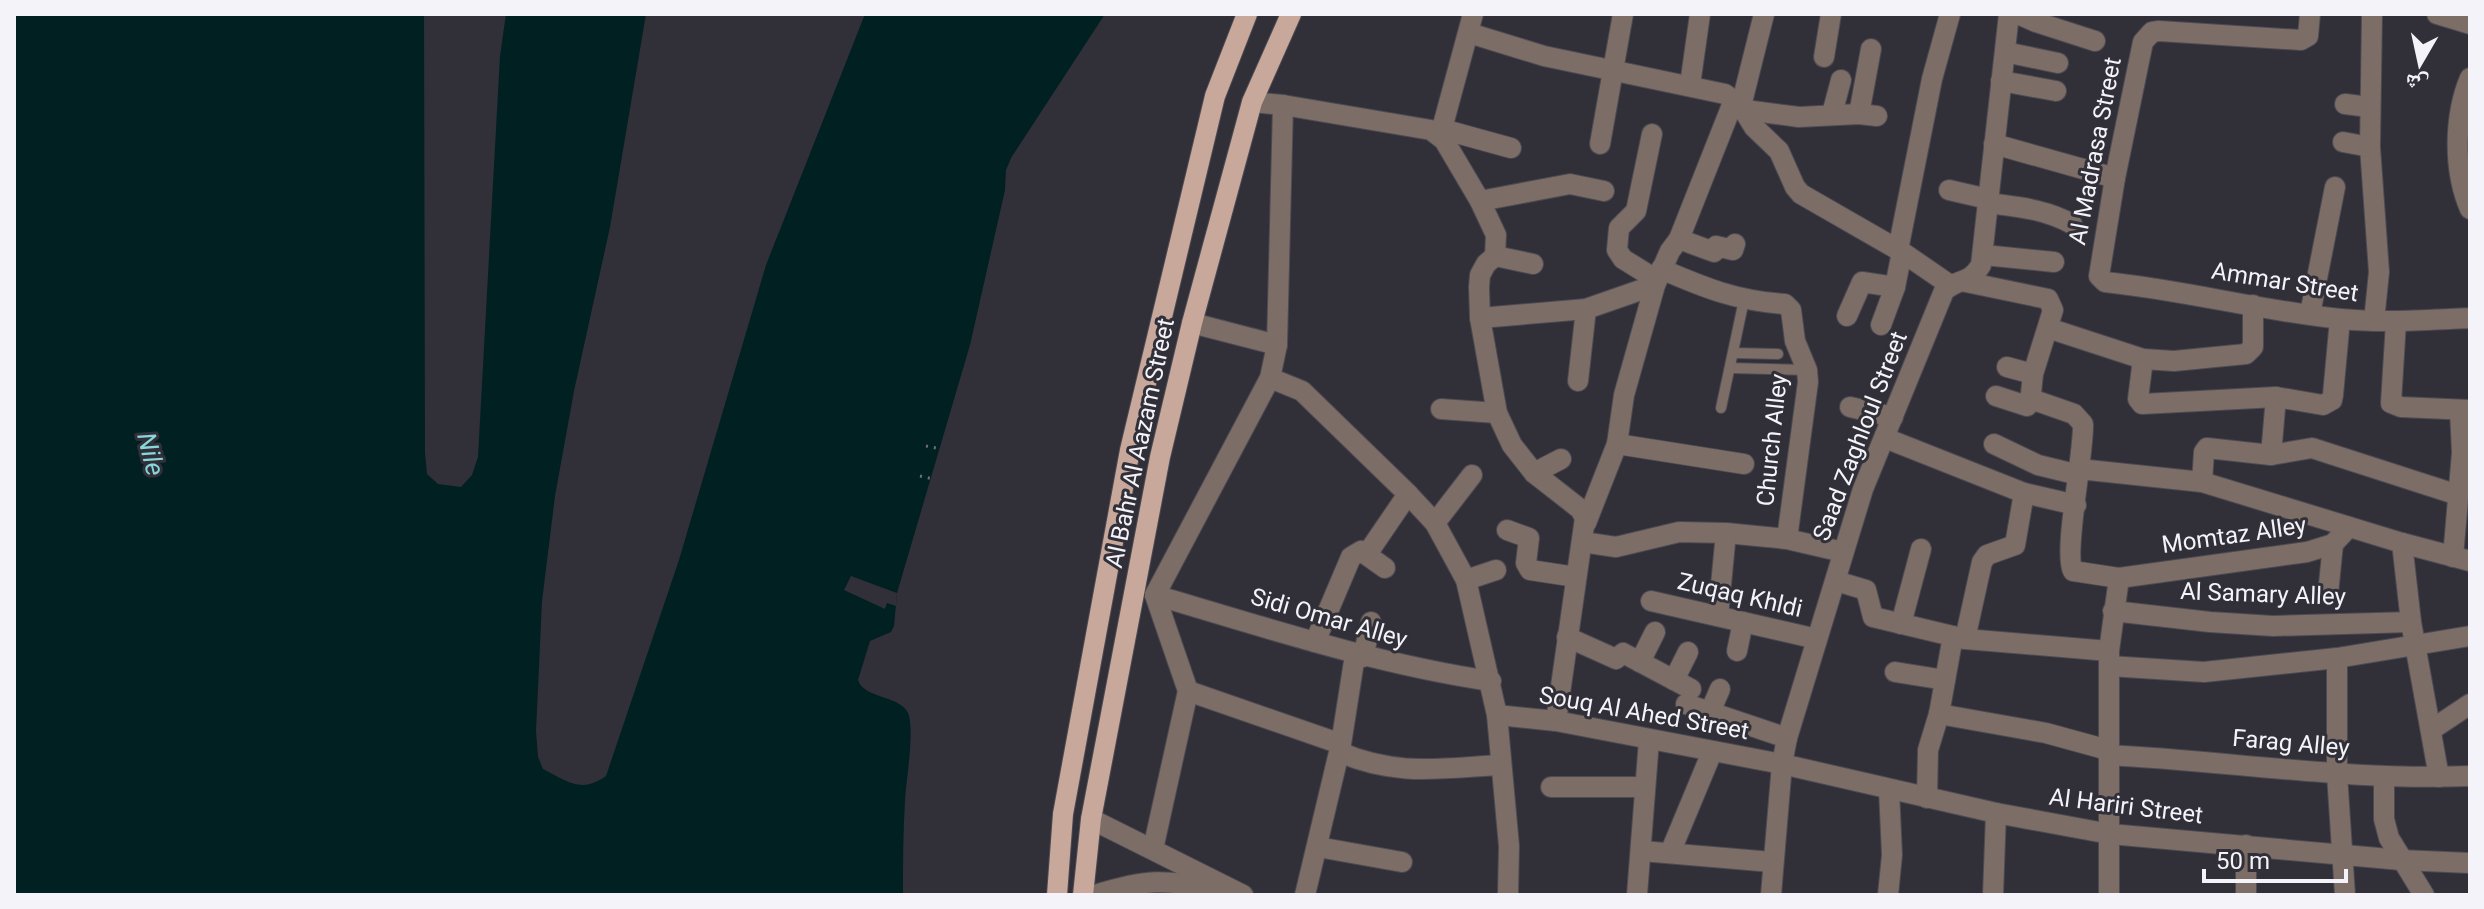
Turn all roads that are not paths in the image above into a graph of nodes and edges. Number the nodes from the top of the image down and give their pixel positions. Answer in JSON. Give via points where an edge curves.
{"nodes":[{"id":1,"x":1247,"y":14,"type":"edge"},
{"id":2,"x":1291,"y":14,"type":"edge"},
{"id":3,"x":1623,"y":14,"type":"edge"},
{"id":4,"x":1700,"y":14,"type":"edge"},
{"id":5,"x":1764,"y":14,"type":"edge"},
{"id":6,"x":1831,"y":14,"type":"edge"},
{"id":7,"x":1950,"y":14,"type":"edge"},
{"id":8,"x":2009,"y":14,"type":"edge"},
{"id":9,"x":2018,"y":14,"type":"edge"},
{"id":10,"x":2310,"y":14,"type":"edge"},
{"id":11,"x":2372,"y":14,"type":"edge"},
{"id":12,"x":2437,"y":14,"type":"edge"},
{"id":13,"x":1471,"y":24,"type":"edge"},
{"id":14,"x":2470,"y":24,"type":"edge"},
{"id":15,"x":2095,"y":41,"type":"dead end"},
{"id":16,"x":1871,"y":49,"type":"dead end"},
{"id":17,"x":2005,"y":52,"type":"junction"},
{"id":18,"x":1824,"y":57,"type":"dead end"},
{"id":19,"x":2058,"y":63,"type":"dead end"},
{"id":20,"x":1614,"y":71,"type":"junction"},
{"id":21,"x":1841,"y":80,"type":"dead end"},
{"id":22,"x":2001,"y":81,"type":"junction"},
{"id":23,"x":1690,"y":85,"type":"junction"},
{"id":24,"x":2056,"y":91,"type":"dead end"},
{"id":25,"x":2467,"y":91,"type":"edge"},
{"id":26,"x":1252,"y":102,"type":"junction"},
{"id":27,"x":2345,"y":104,"type":"dead end"},
{"id":28,"x":1283,"y":105,"type":"junction"},
{"id":29,"x":1740,"y":105,"type":"junction"},
{"id":30,"x":2369,"y":107,"type":"junction"},
{"id":31,"x":1832,"y":114,"type":"junction"},
{"id":32,"x":1441,"y":133,"type":"junction"},
{"id":33,"x":1652,"y":134,"type":"dead end"},
{"id":34,"x":2343,"y":142,"type":"dead end"},
{"id":35,"x":1600,"y":144,"type":"dead end"},
{"id":36,"x":1994,"y":144,"type":"junction"},
{"id":37,"x":2370,"y":147,"type":"junction"},
{"id":38,"x":1511,"y":148,"type":"dead end"},
{"id":39,"x":2115,"y":178,"type":"junction"},
{"id":40,"x":2335,"y":187,"type":"dead end"},
{"id":41,"x":1949,"y":190,"type":"dead end"},
{"id":42,"x":1604,"y":191,"type":"dead end"},
{"id":43,"x":2468,"y":198,"type":"edge"},
{"id":44,"x":1480,"y":201,"type":"junction"},
{"id":45,"x":1988,"y":201,"type":"junction"},
{"id":46,"x":2072,"y":224,"type":"dead end"},
{"id":47,"x":1679,"y":239,"type":"junction"},
{"id":48,"x":1735,"y":244,"type":"dead end"},
{"id":49,"x":1900,"y":251,"type":"junction"},
{"id":50,"x":1984,"y":255,"type":"junction"},
{"id":51,"x":1495,"y":256,"type":"junction"},
{"id":52,"x":2054,"y":262,"type":"dead end"},
{"id":53,"x":1533,"y":264,"type":"dead end"},
{"id":54,"x":2098,"y":272,"type":"joint"},
{"id":55,"x":1658,"y":278,"type":"junction"},
{"id":56,"x":1958,"y":283,"type":"junction"},
{"id":57,"x":1895,"y":287,"type":"junction"},
{"id":58,"x":1744,"y":300,"type":"junction"},
{"id":59,"x":2253,"y":305,"type":"junction"},
{"id":60,"x":1586,"y":309,"type":"junction"},
{"id":61,"x":2310,"y":314,"type":"junction"},
{"id":62,"x":1847,"y":316,"type":"dead end"},
{"id":63,"x":1480,"y":318,"type":"junction"},
{"id":64,"x":2470,"y":318,"type":"edge"},
{"id":65,"x":2340,"y":319,"type":"junction"},
{"id":66,"x":2374,"y":321,"type":"junction"},
{"id":67,"x":2396,"y":322,"type":"junction"},
{"id":68,"x":1192,"y":323,"type":"junction"},
{"id":69,"x":1881,"y":325,"type":"dead end"},
{"id":70,"x":2048,"y":328,"type":"junction"},
{"id":71,"x":1277,"y":345,"type":"junction"},
{"id":72,"x":1733,"y":353,"type":"junction"},
{"id":73,"x":1778,"y":354,"type":"dead end"},
{"id":74,"x":2143,"y":359,"type":"junction"},
{"id":75,"x":2007,"y":367,"type":"dead end"},
{"id":76,"x":1730,"y":368,"type":"junction"},
{"id":77,"x":1807,"y":370,"type":"junction"},
{"id":78,"x":2033,"y":374,"type":"junction"},
{"id":79,"x":1270,"y":378,"type":"junction"},
{"id":80,"x":1578,"y":381,"type":"dead end"},
{"id":81,"x":1996,"y":396,"type":"dead end"},
{"id":82,"x":2276,"y":397,"type":"junction"},
{"id":83,"x":2029,"y":402,"type":"junction"},
{"id":84,"x":1850,"y":407,"type":"dead end"},
{"id":85,"x":1721,"y":408,"type":"dead end"},
{"id":86,"x":1441,"y":409,"type":"dead end"},
{"id":87,"x":2465,"y":410,"type":"edge"},
{"id":88,"x":1497,"y":413,"type":"junction"},
{"id":89,"x":1893,"y":417,"type":"junction"},
{"id":90,"x":1885,"y":438,"type":"junction"},
{"id":91,"x":1617,"y":444,"type":"junction"},
{"id":92,"x":1994,"y":444,"type":"dead end"},
{"id":93,"x":2271,"y":455,"type":"junction"},
{"id":94,"x":1561,"y":459,"type":"dead end"},
{"id":95,"x":1744,"y":464,"type":"dead end"},
{"id":96,"x":2079,"y":472,"type":"junction"},
{"id":97,"x":1534,"y":473,"type":"junction"},
{"id":98,"x":1472,"y":475,"type":"dead end"},
{"id":99,"x":2202,"y":482,"type":"junction"},
{"id":100,"x":2024,"y":493,"type":"junction"},
{"id":101,"x":1408,"y":494,"type":"junction"},
{"id":102,"x":2458,"y":495,"type":"junction"},
{"id":103,"x":2076,"y":505,"type":"junction"},
{"id":104,"x":1435,"y":523,"type":"junction"},
{"id":105,"x":2349,"y":527,"type":"junction"},
{"id":106,"x":1507,"y":530,"type":"dead end"},
{"id":107,"x":1584,"y":532,"type":"junction"},
{"id":108,"x":1726,"y":533,"type":"junction"},
{"id":109,"x":1787,"y":539,"type":"junction"},
{"id":110,"x":2402,"y":543,"type":"junction"},
{"id":111,"x":2333,"y":544,"type":"junction"},
{"id":112,"x":1921,"y":549,"type":"dead end"},
{"id":113,"x":1843,"y":552,"type":"junction"},
{"id":114,"x":1367,"y":554,"type":"junction"},
{"id":115,"x":2461,"y":559,"type":"edge"},
{"id":116,"x":1385,"y":568,"type":"dead end"},
{"id":117,"x":1496,"y":570,"type":"dead end"},
{"id":118,"x":1576,"y":577,"type":"junction"},
{"id":119,"x":2119,"y":578,"type":"junction"},
{"id":120,"x":1466,"y":580,"type":"junction"},
{"id":121,"x":1836,"y":581,"type":"junction"},
{"id":122,"x":2328,"y":594,"type":"dead end"},
{"id":123,"x":1155,"y":595,"type":"junction"},
{"id":124,"x":1651,"y":601,"type":"dead end"},
{"id":125,"x":2113,"y":611,"type":"junction"},
{"id":126,"x":1718,"y":616,"type":"junction"},
{"id":127,"x":1371,"y":622,"type":"dead end"},
{"id":128,"x":1743,"y":622,"type":"junction"},
{"id":129,"x":2411,"y":622,"type":"junction"},
{"id":130,"x":1901,"y":624,"type":"junction"},
{"id":131,"x":1655,"y":632,"type":"dead end"},
{"id":132,"x":2470,"y":636,"type":"edge"},
{"id":133,"x":1567,"y":637,"type":"junction"},
{"id":134,"x":1959,"y":638,"type":"junction"},
{"id":135,"x":1817,"y":639,"type":"junction"},
{"id":136,"x":1315,"y":642,"type":"junction"},
{"id":137,"x":2416,"y":644,"type":"junction"},
{"id":138,"x":1737,"y":651,"type":"dead end"},
{"id":139,"x":1688,"y":652,"type":"dead end"},
{"id":140,"x":1359,"y":656,"type":"junction"},
{"id":141,"x":2337,"y":658,"type":"junction"},
{"id":142,"x":2109,"y":659,"type":"junction"},
{"id":143,"x":1640,"y":662,"type":"junction"},
{"id":144,"x":1895,"y":672,"type":"dead end"},
{"id":145,"x":1945,"y":680,"type":"junction"},
{"id":146,"x":1491,"y":681,"type":"junction"},
{"id":147,"x":1720,"y":689,"type":"dead end"},
{"id":148,"x":1188,"y":691,"type":"junction"},
{"id":149,"x":1684,"y":691,"type":"junction"},
{"id":150,"x":2470,"y":704,"type":"edge"},
{"id":151,"x":1710,"y":712,"type":"junction"},
{"id":152,"x":1939,"y":714,"type":"junction"},
{"id":153,"x":1497,"y":715,"type":"junction"},
{"id":154,"x":1556,"y":721,"type":"junction"},
{"id":155,"x":2431,"y":730,"type":"junction"},
{"id":156,"x":1787,"y":738,"type":"junction"},
{"id":157,"x":1649,"y":740,"type":"junction"},
{"id":158,"x":1340,"y":748,"type":"junction"},
{"id":159,"x":1712,"y":752,"type":"junction"},
{"id":160,"x":2108,"y":753,"type":"junction"},
{"id":161,"x":1782,"y":764,"type":"junction"},
{"id":162,"x":1501,"y":765,"type":"junction"},
{"id":163,"x":2337,"y":774,"type":"junction"},
{"id":164,"x":2384,"y":776,"type":"junction"},
{"id":165,"x":2470,"y":776,"type":"edge"},
{"id":166,"x":2439,"y":777,"type":"junction"},
{"id":167,"x":1551,"y":787,"type":"dead end"},
{"id":168,"x":1645,"y":787,"type":"junction"},
{"id":169,"x":1889,"y":790,"type":"junction"},
{"id":170,"x":1927,"y":798,"type":"junction"},
{"id":171,"x":1996,"y":813,"type":"junction"},
{"id":172,"x":1091,"y":819,"type":"junction"},
{"id":173,"x":2110,"y":834,"type":"junction"},
{"id":174,"x":2246,"y":845,"type":"junction"},
{"id":175,"x":1318,"y":847,"type":"junction"},
{"id":176,"x":1153,"y":849,"type":"junction"},
{"id":177,"x":1642,"y":851,"type":"junction"},
{"id":178,"x":1670,"y":853,"type":"junction"},
{"id":179,"x":2344,"y":855,"type":"junction"},
{"id":180,"x":2401,"y":860,"type":"junction"},
{"id":181,"x":1402,"y":862,"type":"dead end"},
{"id":182,"x":1772,"y":862,"type":"junction"},
{"id":183,"x":2470,"y":863,"type":"edge"},
{"id":184,"x":1242,"y":894,"type":"edge"},
{"id":185,"x":1057,"y":895,"type":"edge"},
{"id":186,"x":1083,"y":895,"type":"edge"},
{"id":187,"x":1095,"y":895,"type":"edge"},
{"id":188,"x":1305,"y":895,"type":"edge"},
{"id":189,"x":1508,"y":895,"type":"edge"},
{"id":190,"x":1637,"y":895,"type":"edge"},
{"id":191,"x":1771,"y":895,"type":"edge"},
{"id":192,"x":1888,"y":895,"type":"edge"},
{"id":193,"x":1993,"y":895,"type":"edge"},
{"id":194,"x":2109,"y":895,"type":"edge"},
{"id":195,"x":2246,"y":895,"type":"edge"},
{"id":196,"x":2345,"y":895,"type":"edge"},
{"id":197,"x":2424,"y":895,"type":"edge"}],
"edges":[{"from":1,"to":185,"type":"main road","name":"Al Bahr Al Aazam Street","via":[[1215,96],[1130,450],[1063,814]]},
{"from":2,"to":26,"type":"main road","name":"Al Bahr Al Aazam Street"},
{"from":3,"to":20,"type":"street"},
{"from":4,"to":23,"type":"street"},
{"from":5,"to":29,"type":"street"},
{"from":6,"to":18,"type":"street"},
{"from":7,"to":49,"type":"street","via":[[1932,79]]},
{"from":8,"to":17,"type":"street","name":"Saad Zaghloul Street"},
{"from":9,"to":15,"type":"street"},
{"from":10,"to":39,"type":"street","name":"Al Madrasa Street","via":[[2308,36],[2301,40],[2159,31],[2147,36]]},
{"from":11,"to":30,"type":"street","via":[[2363,45]]},
{"from":12,"to":14,"type":"street"},
{"from":13,"to":20,"type":"street","via":[[1544,56]]},
{"from":13,"to":32,"type":"street"},
{"from":16,"to":31,"type":"street","via":[[1868,115]]},
{"from":17,"to":19,"type":"street"},
{"from":17,"to":22,"type":"street","name":"Saad Zaghloul Street"},
{"from":20,"to":23,"type":"street"},
{"from":20,"to":35,"type":"street"},
{"from":21,"to":31,"type":"street"},
{"from":22,"to":24,"type":"street"},
{"from":22,"to":36,"type":"street","name":"Saad Zaghloul Street"},
{"from":23,"to":29,"type":"street","via":[[1725,94]]},
{"from":25,"to":43,"type":"street","via":[[2458,145]]},
{"from":26,"to":28,"type":"street"},
{"from":26,"to":68,"type":"main road","name":"Al Bahr Al Aazam Street"},
{"from":27,"to":30,"type":"street"},
{"from":28,"to":32,"type":"street"},
{"from":28,"to":71,"type":"street"},
{"from":29,"to":31,"type":"street","via":[[1799,117]]},
{"from":29,"to":47,"type":"street"},
{"from":29,"to":49,"type":"street","via":[[1785,160],[1801,194]]},
{"from":30,"to":37,"type":"street"},
{"from":32,"to":38,"type":"street"},
{"from":32,"to":44,"type":"street"},
{"from":33,"to":55,"type":"street","via":[[1636,211],[1619,228],[1617,250],[1623,259]]},
{"from":34,"to":37,"type":"street"},
{"from":36,"to":39,"type":"street"},
{"from":36,"to":45,"type":"street","name":"Saad Zaghloul Street"},
{"from":37,"to":66,"type":"street","via":[[2379,272]]},
{"from":39,"to":54,"type":"street","name":"Al Madrasa Street"},
{"from":40,"to":61,"type":"street"},
{"from":41,"to":45,"type":"street"},
{"from":42,"to":44,"type":"street","via":[[1570,184]]},
{"from":44,"to":51,"type":"street","via":[[1496,235]]},
{"from":45,"to":46,"type":"street","via":[[2054,214]]},
{"from":45,"to":50,"type":"street","name":"Saad Zaghloul Street"},
{"from":47,"to":48,"type":"street","via":[[1714,252],[1716,246],[1733,250]]},
{"from":47,"to":55,"type":"street"},
{"from":49,"to":56,"type":"street"},
{"from":49,"to":57,"type":"street"},
{"from":50,"to":52,"type":"street"},
{"from":50,"to":56,"type":"street","name":"Saad Zaghloul Street","via":[[1981,265]]},
{"from":51,"to":53,"type":"street"},
{"from":51,"to":63,"type":"street","via":[[1480,275]]},
{"from":54,"to":59,"type":"street","name":"Ammar Street","via":[[2105,282]]},
{"from":55,"to":58,"type":"street"},
{"from":55,"to":60,"type":"street"},
{"from":55,"to":91,"type":"street","via":[[1624,395]]},
{"from":56,"to":70,"type":"street","via":[[2048,299],[2053,310]]},
{"from":56,"to":89,"type":"street","name":"Saad Zaghloul Street","via":[[1944,291]]},
{"from":57,"to":62,"type":"street","via":[[1862,282]]},
{"from":57,"to":69,"type":"street"},
{"from":58,"to":72,"type":"lane"},
{"from":58,"to":77,"type":"street","name":"Church Alley","via":[[1785,304],[1791,310],[1795,341]]},
{"from":59,"to":61,"type":"street","name":"Ammar Street"},
{"from":59,"to":74,"type":"street","via":[[2249,353]]},
{"from":60,"to":63,"type":"street"},
{"from":60,"to":80,"type":"street"},
{"from":61,"to":65,"type":"street","name":"Ammar Street"},
{"from":63,"to":88,"type":"street"},
{"from":64,"to":67,"type":"street","name":"Ammar Street"},
{"from":65,"to":66,"type":"street","name":"Ammar Street"},
{"from":65,"to":82,"type":"street","via":[[2332,400],[2323,405]]},
{"from":66,"to":67,"type":"street","name":"Ammar Street"},
{"from":67,"to":87,"type":"street","via":[[2391,403]]},
{"from":68,"to":71,"type":"street"},
{"from":68,"to":172,"type":"main road","name":"Al Bahr Al Aazam Street","via":[[1160,457]]},
{"from":70,"to":74,"type":"street"},
{"from":70,"to":78,"type":"street"},
{"from":71,"to":79,"type":"street"},
{"from":72,"to":73,"type":"lane"},
{"from":72,"to":76,"type":"lane"},
{"from":74,"to":82,"type":"street","via":[[2138,399],[2142,404]]},
{"from":75,"to":78,"type":"street"},
{"from":76,"to":77,"type":"lane"},
{"from":76,"to":85,"type":"lane"},
{"from":77,"to":109,"type":"street","name":"Church Alley"},
{"from":78,"to":83,"type":"street"},
{"from":79,"to":101,"type":"street","via":[[1302,391]]},
{"from":79,"to":123,"type":"street"},
{"from":81,"to":83,"type":"street"},
{"from":82,"to":93,"type":"street"},
{"from":83,"to":96,"type":"street","via":[[2079,418]]},
{"from":84,"to":89,"type":"street"},
{"from":86,"to":88,"type":"street"},
{"from":87,"to":102,"type":"street"},
{"from":88,"to":97,"type":"street","via":[[1512,445]]},
{"from":89,"to":90,"type":"street","name":"Saad Zaghloul Street"},
{"from":90,"to":100,"type":"street"},
{"from":90,"to":113,"type":"street","name":"Saad Zaghloul Street"},
{"from":91,"to":95,"type":"street"},
{"from":91,"to":107,"type":"street"},
{"from":92,"to":96,"type":"street","via":[[2038,465]]},
{"from":93,"to":99,"type":"street","via":[[2207,448]]},
{"from":93,"to":102,"type":"street","via":[[2312,448]]},
{"from":94,"to":97,"type":"street"},
{"from":96,"to":99,"type":"street"},
{"from":96,"to":103,"type":"street"},
{"from":97,"to":107,"type":"street","via":[[1580,509]]},
{"from":98,"to":104,"type":"street"},
{"from":99,"to":105,"type":"street"},
{"from":100,"to":103,"type":"street"},
{"from":100,"to":134,"type":"street","via":[[2015,545],[1982,562]]},
{"from":101,"to":104,"type":"street"},
{"from":101,"to":114,"type":"street"},
{"from":102,"to":115,"type":"street"},
{"from":103,"to":119,"type":"street","name":"Momtaz Alley","via":[[2071,569]]},
{"from":104,"to":120,"type":"street"},
{"from":105,"to":110,"type":"street"},
{"from":105,"to":111,"type":"street","name":"Momtaz Alley"},
{"from":106,"to":118,"type":"street","via":[[1529,538],[1530,570]]},
{"from":107,"to":108,"type":"street","via":[[1616,547],[1679,532]]},
{"from":107,"to":118,"type":"street"},
{"from":108,"to":109,"type":"street"},
{"from":108,"to":126,"type":"street"},
{"from":109,"to":113,"type":"street"},
{"from":110,"to":115,"type":"street"},
{"from":110,"to":129,"type":"street"},
{"from":111,"to":119,"type":"street","name":"Momtaz Alley"},
{"from":111,"to":122,"type":"street"},
{"from":112,"to":130,"type":"street"},
{"from":113,"to":121,"type":"street","name":"Saad Zaghloul Street"},
{"from":114,"to":116,"type":"street"},
{"from":114,"to":136,"type":"street","via":[[1351,557]]},
{"from":117,"to":120,"type":"street"},
{"from":118,"to":133,"type":"street"},
{"from":119,"to":125,"type":"street"},
{"from":120,"to":146,"type":"street"},
{"from":121,"to":130,"type":"street","via":[[1866,590],[1873,617]]},
{"from":121,"to":135,"type":"street","name":"Saad Zaghloul Street"},
{"from":123,"to":136,"type":"street","name":"Sidi Omar Alley"},
{"from":123,"to":148,"type":"street"},
{"from":124,"to":126,"type":"street","name":"Zuqaq Khldi"},
{"from":125,"to":129,"type":"street","name":"Al Samary Alley","via":[[2273,626]]},
{"from":125,"to":142,"type":"street"},
{"from":126,"to":128,"type":"street","name":"Zuqaq Khldi"},
{"from":127,"to":140,"type":"street"},
{"from":128,"to":135,"type":"street","name":"Zuqaq Khldi"},
{"from":128,"to":138,"type":"street"},
{"from":129,"to":137,"type":"street"},
{"from":130,"to":134,"type":"street"},
{"from":131,"to":143,"type":"street"},
{"from":132,"to":137,"type":"street"},
{"from":133,"to":143,"type":"street","via":[[1616,659],[1623,653]]},
{"from":133,"to":154,"type":"street"},
{"from":134,"to":142,"type":"street"},
{"from":134,"to":145,"type":"street"},
{"from":135,"to":156,"type":"street","name":"Saad Zaghloul Street"},
{"from":136,"to":140,"type":"street","name":"Sidi Omar Alley"},
{"from":137,"to":141,"type":"street"},
{"from":137,"to":155,"type":"street"},
{"from":139,"to":149,"type":"street"},
{"from":140,"to":146,"type":"street","name":"Sidi Omar Alley"},
{"from":140,"to":158,"type":"street"},
{"from":141,"to":142,"type":"street","via":[[2204,672]]},
{"from":141,"to":163,"type":"street"},
{"from":142,"to":160,"type":"street"},
{"from":143,"to":149,"type":"street"},
{"from":144,"to":145,"type":"street"},
{"from":145,"to":152,"type":"street"},
{"from":146,"to":153,"type":"street"},
{"from":147,"to":151,"type":"street"},
{"from":148,"to":158,"type":"street"},
{"from":148,"to":176,"type":"street"},
{"from":149,"to":151,"type":"street"},
{"from":150,"to":155,"type":"street"},
{"from":151,"to":156,"type":"street"},
{"from":152,"to":160,"type":"street","name":"Farag Alley","via":[[2046,733]]},
{"from":152,"to":170,"type":"street","via":[[1928,750]]},
{"from":153,"to":154,"type":"street","name":"Souq Al Ahed Street"},
{"from":153,"to":162,"type":"street"},
{"from":154,"to":157,"type":"street","name":"Souq Al Ahed Street"},
{"from":155,"to":166,"type":"street"},
{"from":156,"to":161,"type":"street","name":"Saad Zaghloul Street"},
{"from":157,"to":159,"type":"street","name":"Souq Al Ahed Street"},
{"from":157,"to":168,"type":"street"},
{"from":158,"to":162,"type":"street","via":[[1386,768]]},
{"from":158,"to":175,"type":"street"},
{"from":159,"to":161,"type":"street","name":"Souq Al Ahed Street"},
{"from":159,"to":178,"type":"street"},
{"from":160,"to":163,"type":"street","name":"Farag Alley"},
{"from":160,"to":173,"type":"street"},
{"from":161,"to":169,"type":"street","name":"Al Hariri Street"},
{"from":161,"to":182,"type":"street","name":"Saad Zaghloul Street"},
{"from":162,"to":189,"type":"street"},
{"from":163,"to":164,"type":"street","name":"Farag Alley"},
{"from":163,"to":179,"type":"street"},
{"from":164,"to":166,"type":"street","name":"Farag Alley"},
{"from":164,"to":180,"type":"street","via":[[2384,819]]},
{"from":165,"to":166,"type":"street","name":"Farag Alley"},
{"from":167,"to":168,"type":"street"},
{"from":168,"to":177,"type":"street"},
{"from":169,"to":170,"type":"street","name":"Al Hariri Street"},
{"from":169,"to":192,"type":"street"},
{"from":170,"to":171,"type":"street","name":"Al Hariri Street"},
{"from":171,"to":173,"type":"street","name":"Al Hariri Street"},
{"from":171,"to":193,"type":"street"},
{"from":172,"to":176,"type":"street"},
{"from":172,"to":186,"type":"main road","name":"Al Bahr Al Aazam Street"},
{"from":173,"to":174,"type":"street","name":"Al Hariri Street"},
{"from":173,"to":194,"type":"street"},
{"from":174,"to":179,"type":"street","name":"Al Hariri Street"},
{"from":174,"to":195,"type":"street"},
{"from":175,"to":181,"type":"street"},
{"from":175,"to":188,"type":"street"},
{"from":176,"to":184,"type":"street"},
{"from":177,"to":178,"type":"street"},
{"from":177,"to":190,"type":"street"},
{"from":178,"to":182,"type":"street"},
{"from":179,"to":180,"type":"street","name":"Al Hariri Street"},
{"from":179,"to":196,"type":"street"},
{"from":180,"to":183,"type":"street","name":"Al Hariri Street"},
{"from":180,"to":197,"type":"street"},
{"from":182,"to":191,"type":"street","name":"Saad Zaghloul Street"},
{"from":184,"to":187,"type":"street","via":[[1160,881]]}]}
